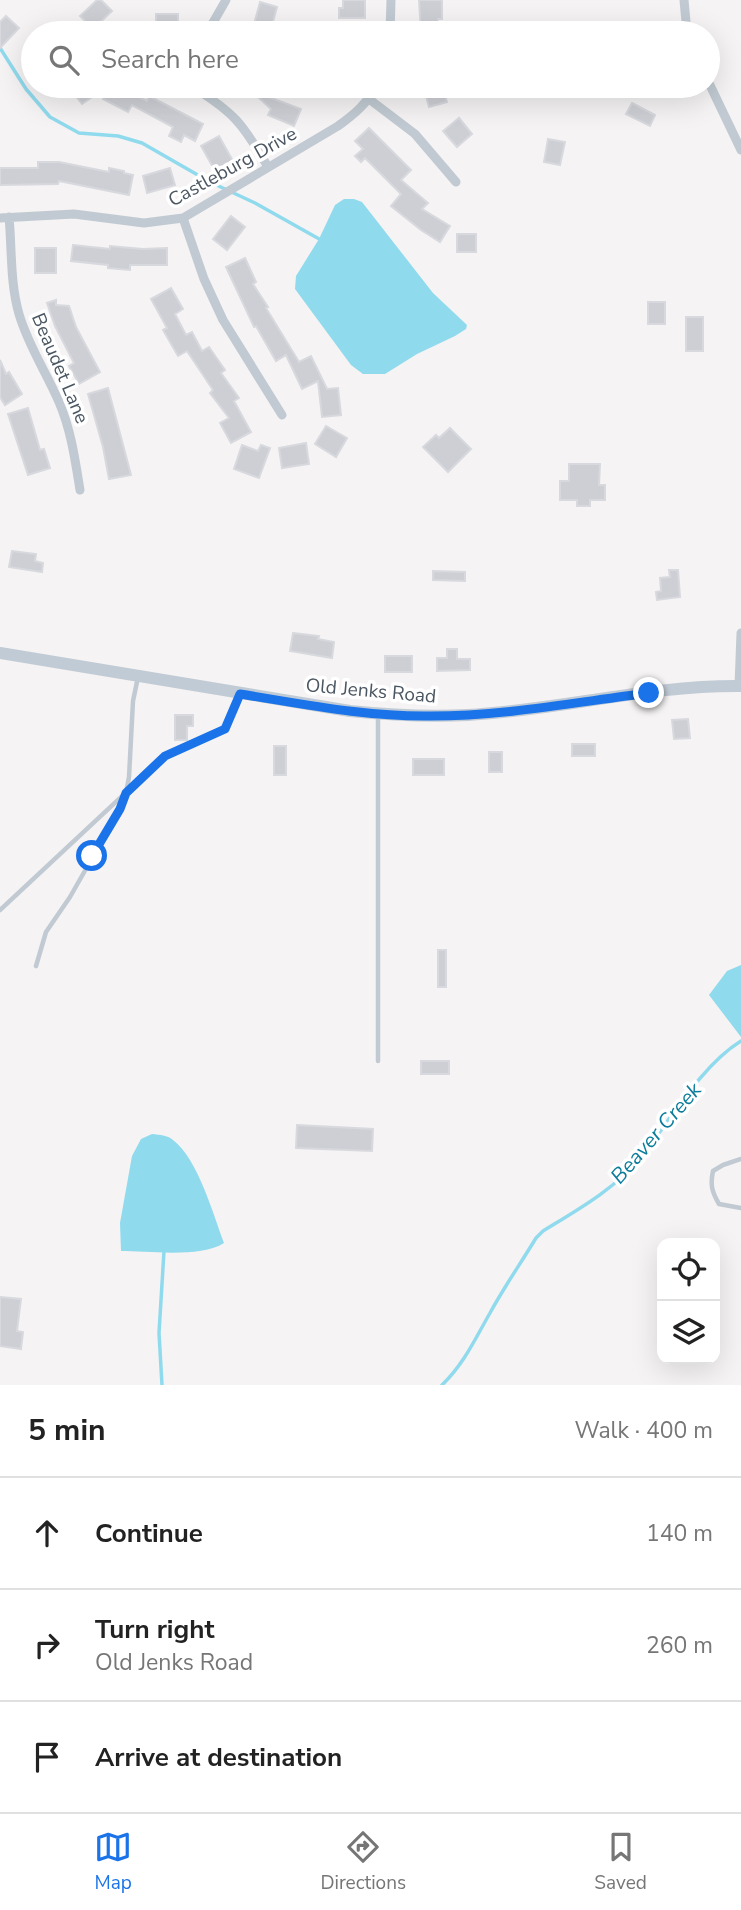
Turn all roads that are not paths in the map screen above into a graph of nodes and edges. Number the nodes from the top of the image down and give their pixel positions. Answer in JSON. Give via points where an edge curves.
{"nodes":[{"id":1,"x":226,"y":0,"type":"edge"},
{"id":2,"x":391,"y":0,"type":"edge"},
{"id":3,"x":684,"y":0,"type":"edge"},
{"id":4,"x":214,"y":21,"type":"edge"},
{"id":5,"x":390,"y":21,"type":"edge"},
{"id":6,"x":686,"y":21,"type":"edge"},
{"id":7,"x":211,"y":98,"type":"edge"},
{"id":8,"x":716,"y":98,"type":"edge"},
{"id":9,"x":369,"y":99,"type":"joint"},
{"id":10,"x":741,"y":150,"type":"edge"},
{"id":11,"x":268,"y":167,"type":"junction"},
{"id":12,"x":456,"y":182,"type":"dead end"},
{"id":13,"x":5,"y":218,"type":"edge"},
{"id":14,"x":183,"y":218,"type":"junction"},
{"id":15,"x":282,"y":415,"type":"dead end"},
{"id":16,"x":80,"y":490,"type":"dead end"},
{"id":17,"x":741,"y":633,"type":"edge"},
{"id":18,"x":0,"y":653,"type":"edge"},
{"id":19,"x":139,"y":676,"type":"junction"},
{"id":20,"x":740,"y":686,"type":"edge"},
{"id":21,"x":240,"y":694,"type":"junction"},
{"id":22,"x":378,"y":714,"type":"junction"},
{"id":23,"x":126,"y":793,"type":"junction"},
{"id":24,"x":0,"y":910,"type":"edge"},
{"id":25,"x":36,"y":966,"type":"dead end"},
{"id":26,"x":378,"y":1061,"type":"dead end"},
{"id":27,"x":741,"y":1159,"type":"edge"},
{"id":28,"x":741,"y":1208,"type":"edge"}],
"edges":[{"from":1,"to":4,"type":"street"},
{"from":2,"to":5,"type":"street"},
{"from":3,"to":6,"type":"street"},
{"from":7,"to":11,"type":"street","via":[[247,131]]},
{"from":8,"to":10,"type":"street"},
{"from":9,"to":11,"type":"street","name":"Castleburg Drive","via":[[338,126]]},
{"from":9,"to":12,"type":"street","via":[[415,134]]},
{"from":11,"to":14,"type":"street","name":"Castleburg Drive"},
{"from":13,"to":14,"type":"street","name":"Castleburg Drive","via":[[74,214],[144,223]]},
{"from":13,"to":16,"type":"street","name":"Beaudet Lane","via":[[19,313],[65,415]]},
{"from":14,"to":15,"type":"street","via":[[223,320]]},
{"from":17,"to":20,"type":"street"},
{"from":18,"to":19,"type":"street","name":"Old Jenks Road"},
{"from":19,"to":21,"type":"street","name":"Old Jenks Road"},
{"from":19,"to":23,"type":"lane","via":[[132,701]]},
{"from":20,"to":22,"type":"street","name":"Old Jenks Road","via":[[469,715]]},
{"from":21,"to":22,"type":"street","name":"Old Jenks Road"},
{"from":21,"to":23,"type":"lane","via":[[225,729],[165,756]]},
{"from":22,"to":26,"type":"lane"},
{"from":23,"to":24,"type":"lane"},
{"from":23,"to":25,"type":"lane","via":[[46,932]]},
{"from":27,"to":28,"type":"lane","via":[[713,1171],[711,1180],[719,1204]]}]}
